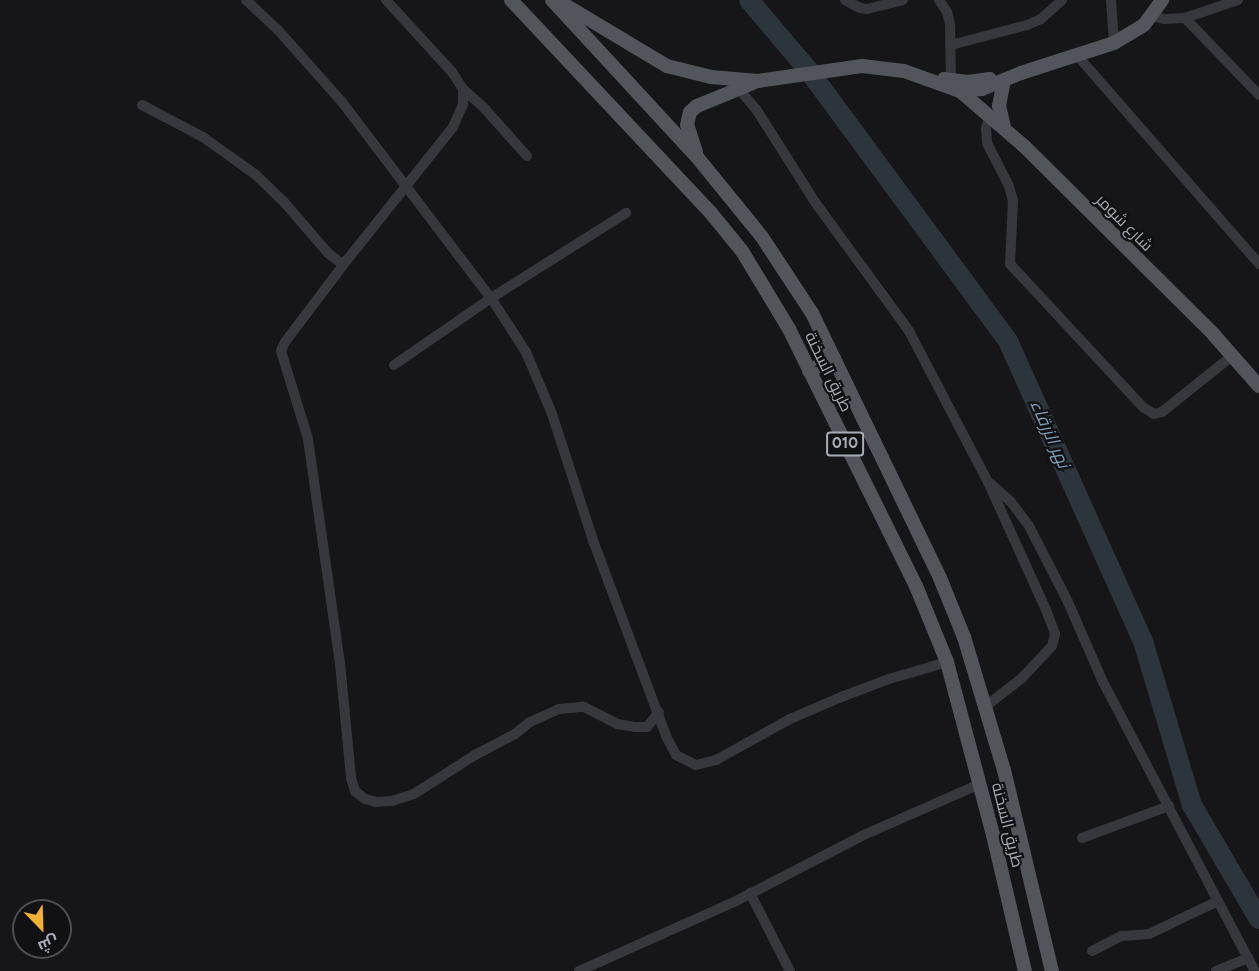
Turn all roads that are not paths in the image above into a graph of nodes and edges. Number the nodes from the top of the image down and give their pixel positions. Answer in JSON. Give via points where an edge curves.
{"nodes":[{"id":1,"x":246,"y":0,"type":"edge"},
{"id":2,"x":386,"y":0,"type":"edge"},
{"id":3,"x":511,"y":0,"type":"edge"},
{"id":4,"x":554,"y":0,"type":"edge"},
{"id":5,"x":845,"y":0,"type":"edge"},
{"id":6,"x":903,"y":0,"type":"edge"},
{"id":7,"x":939,"y":0,"type":"edge"},
{"id":8,"x":1062,"y":0,"type":"edge"},
{"id":9,"x":1112,"y":0,"type":"edge"},
{"id":10,"x":1162,"y":0,"type":"edge"},
{"id":11,"x":1238,"y":0,"type":"edge"},
{"id":12,"x":1153,"y":16,"type":"junction"},
{"id":13,"x":1185,"y":18,"type":"junction"},
{"id":14,"x":1114,"y":43,"type":"junction"},
{"id":15,"x":951,"y":45,"type":"junction"},
{"id":16,"x":1076,"y":54,"type":"junction"},
{"id":17,"x":1021,"y":73,"type":"junction"},
{"id":18,"x":758,"y":81,"type":"junction"},
{"id":19,"x":1004,"y":81,"type":"junction"},
{"id":20,"x":955,"y":86,"type":"junction"},
{"id":21,"x":463,"y":89,"type":"junction"},
{"id":22,"x":739,"y":89,"type":"junction"},
{"id":23,"x":1259,"y":95,"type":"edge"},
{"id":24,"x":142,"y":105,"type":"dead end"},
{"id":25,"x":990,"y":115,"type":"junction"},
{"id":26,"x":1004,"y":127,"type":"junction"},
{"id":27,"x":526,"y":156,"type":"dead end"},
{"id":28,"x":697,"y":157,"type":"junction"},
{"id":29,"x":405,"y":185,"type":"junction"},
{"id":30,"x":626,"y":213,"type":"dead end"},
{"id":31,"x":347,"y":260,"type":"junction"},
{"id":32,"x":1259,"y":264,"type":"edge"},
{"id":33,"x":491,"y":298,"type":"junction"},
{"id":34,"x":1232,"y":356,"type":"junction"},
{"id":35,"x":834,"y":358,"type":"junction"},
{"id":36,"x":394,"y":365,"type":"dead end"},
{"id":37,"x":809,"y":371,"type":"junction"},
{"id":38,"x":1259,"y":386,"type":"edge"},
{"id":39,"x":988,"y":482,"type":"junction"},
{"id":40,"x":947,"y":662,"type":"junction"},
{"id":41,"x":986,"y":706,"type":"junction"},
{"id":42,"x":659,"y":712,"type":"junction"},
{"id":43,"x":980,"y":784,"type":"junction"},
{"id":44,"x":1169,"y":806,"type":"junction"},
{"id":45,"x":1082,"y":838,"type":"dead end"},
{"id":46,"x":750,"y":893,"type":"junction"},
{"id":47,"x":1218,"y":901,"type":"junction"},
{"id":48,"x":1092,"y":951,"type":"dead end"},
{"id":49,"x":1248,"y":958,"type":"junction"},
{"id":50,"x":579,"y":971,"type":"edge"},
{"id":51,"x":790,"y":971,"type":"edge"},
{"id":52,"x":1025,"y":971,"type":"edge"},
{"id":53,"x":1052,"y":971,"type":"edge"},
{"id":54,"x":1216,"y":971,"type":"edge"},
{"id":55,"x":1255,"y":971,"type":"edge"}],
"edges":[{"from":1,"to":29,"type":"street","via":[[317,72]]},
{"from":2,"to":21,"type":"street","via":[[429,45]]},
{"from":3,"to":37,"type":"main road","name":"طريق السخنة","number":"010","via":[[742,251],[772,298]]},
{"from":4,"to":18,"type":"main road","name":"شارع شومر","via":[[667,66],[711,77]]},
{"from":4,"to":28,"type":"main road","name":"طريق السخنة","number":"010"},
{"from":5,"to":6,"type":"street","via":[[867,9]]},
{"from":7,"to":15,"type":"street","via":[[947,12]]},
{"from":8,"to":15,"type":"street","via":[[1041,19],[1027,25]]},
{"from":9,"to":14,"type":"street"},
{"from":10,"to":12,"type":"main road","name":"شارع شومر"},
{"from":11,"to":13,"type":"street"},
{"from":12,"to":13,"type":"street"},
{"from":12,"to":14,"type":"main road","name":"شارع شومر"},
{"from":13,"to":23,"type":"street"},
{"from":14,"to":16,"type":"main road","name":"شارع شومر"},
{"from":15,"to":20,"type":"street"},
{"from":16,"to":17,"type":"main road","name":"شارع شومر"},
{"from":16,"to":32,"type":"street"},
{"from":17,"to":19,"type":"main road","name":"شارع شومر"},
{"from":17,"to":20,"type":"main road","name":"شارع شومر"},
{"from":18,"to":20,"type":"main road","name":"شارع شومر","via":[[862,66],[904,71]]},
{"from":18,"to":22,"type":"main road","name":"شارع شومر"},
{"from":19,"to":20,"type":"main road","name":"شارع شومر","via":[[982,89]]},
{"from":19,"to":26,"type":"main road","via":[[999,106]]},
{"from":20,"to":25,"type":"main road","name":"شارع شومر"},
{"from":21,"to":27,"type":"street"},
{"from":21,"to":29,"type":"street","via":[[460,116]]},
{"from":22,"to":28,"type":"main road","name":"شارع شومر","via":[[690,112],[687,125]]},
{"from":22,"to":39,"type":"street","via":[[909,331]]},
{"from":24,"to":31,"type":"street","via":[[185,126],[238,161],[271,188],[335,260]]},
{"from":25,"to":26,"type":"main road","name":"شارع شومر"},
{"from":25,"to":34,"type":"street","via":[[987,143],[1013,201],[1010,264],[1143,407],[1154,414],[1162,412]]},
{"from":26,"to":34,"type":"main road","name":"شارع شومر"},
{"from":28,"to":35,"type":"main road","name":"طريق السخنة","number":"010","via":[[792,280]]},
{"from":29,"to":31,"type":"street"},
{"from":29,"to":33,"type":"street"},
{"from":30,"to":33,"type":"street"},
{"from":31,"to":42,"type":"street","via":[[281,351],[308,439],[355,791],[376,802],[414,794],[531,722],[559,710],[584,707],[613,723],[635,727],[647,727]]},
{"from":33,"to":36,"type":"street"},
{"from":33,"to":42,"type":"street","via":[[536,372],[594,543]]},
{"from":34,"to":38,"type":"main road","name":"شارع شومر"},
{"from":35,"to":37,"type":"main road"},
{"from":35,"to":41,"type":"main road","name":"طريق السخنة","number":"010","via":[[952,605]]},
{"from":37,"to":40,"type":"main road","name":"طريق السخنة","number":"010","via":[[916,586]]},
{"from":39,"to":41,"type":"street","via":[[1055,634],[1044,657]]},
{"from":39,"to":44,"type":"street","via":[[1011,502],[1029,526],[1103,682]]},
{"from":40,"to":42,"type":"street","via":[[842,697],[704,763],[688,763],[676,755]]},
{"from":40,"to":43,"type":"main road","name":"طريق السخنة","number":"010"},
{"from":41,"to":53,"type":"main road","name":"طريق السخنة","number":"010"},
{"from":43,"to":46,"type":"street","via":[[866,834]]},
{"from":43,"to":52,"type":"main road","name":"طريق السخنة","number":"010"},
{"from":44,"to":45,"type":"street"},
{"from":44,"to":47,"type":"street"},
{"from":46,"to":50,"type":"street"},
{"from":46,"to":51,"type":"street"},
{"from":47,"to":48,"type":"street","via":[[1149,934],[1122,936]]},
{"from":47,"to":49,"type":"street"},
{"from":49,"to":54,"type":"street"},
{"from":49,"to":55,"type":"street"}]}
